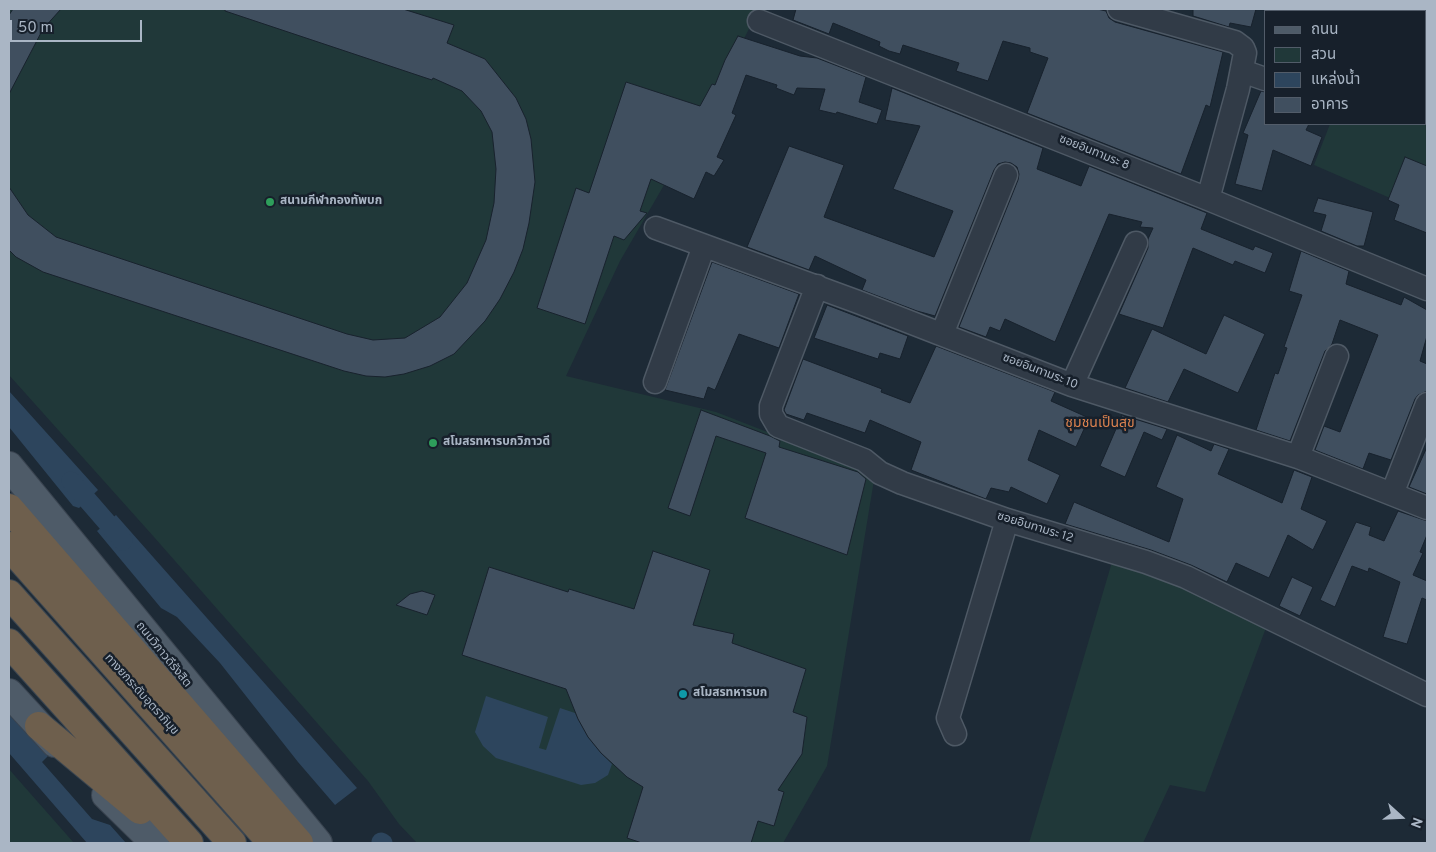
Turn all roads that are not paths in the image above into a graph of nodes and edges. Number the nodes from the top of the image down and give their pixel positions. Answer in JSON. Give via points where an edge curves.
{"nodes":[{"id":1,"x":1120,"y":9,"type":"edge"},
{"id":2,"x":759,"y":21,"type":"dead end"},
{"id":3,"x":1242,"y":71,"type":"junction"},
{"id":4,"x":1264,"y":79,"type":"edge"},
{"id":5,"x":1006,"y":175,"type":"dead end"},
{"id":6,"x":1208,"y":199,"type":"junction"},
{"id":7,"x":656,"y":228,"type":"dead end"},
{"id":8,"x":1136,"y":242,"type":"dead end"},
{"id":9,"x":704,"y":246,"type":"junction"},
{"id":10,"x":817,"y":286,"type":"junction"},
{"id":11,"x":1427,"y":289,"type":"edge"},
{"id":12,"x":942,"y":334,"type":"junction"},
{"id":13,"x":1337,"y":356,"type":"dead end"},
{"id":14,"x":655,"y":382,"type":"dead end"},
{"id":15,"x":1072,"y":385,"type":"junction"},
{"id":16,"x":1427,"y":404,"type":"edge"},
{"id":17,"x":1298,"y":457,"type":"junction"},
{"id":18,"x":9,"y":466,"type":"edge"},
{"id":19,"x":1392,"y":494,"type":"junction"},
{"id":20,"x":9,"y":508,"type":"edge"},
{"id":21,"x":1427,"y":508,"type":"edge"},
{"id":22,"x":1007,"y":520,"type":"junction"},
{"id":23,"x":9,"y":546,"type":"edge"},
{"id":24,"x":9,"y":594,"type":"edge"},
{"id":25,"x":9,"y":643,"type":"edge"},
{"id":26,"x":9,"y":693,"type":"edge"},
{"id":27,"x":1427,"y":695,"type":"edge"},
{"id":28,"x":39,"y":726,"type":"junction"},
{"id":29,"x":955,"y":734,"type":"dead end"},
{"id":30,"x":154,"y":843,"type":"edge"},
{"id":31,"x":180,"y":843,"type":"edge"},
{"id":32,"x":188,"y":843,"type":"edge"},
{"id":33,"x":232,"y":843,"type":"edge"},
{"id":34,"x":272,"y":843,"type":"edge"},
{"id":35,"x":299,"y":843,"type":"edge"},
{"id":36,"x":318,"y":843,"type":"edge"}],
"edges":[{"from":1,"to":3,"type":"street","via":[[1235,42],[1245,53]]},
{"from":2,"to":6,"type":"street","name":"ซอยอินทามระ 8"},
{"from":3,"to":4,"type":"street"},
{"from":3,"to":6,"type":"street"},
{"from":5,"to":12,"type":"street"},
{"from":6,"to":11,"type":"street","name":"ซอยอินทามระ 8"},
{"from":7,"to":9,"type":"street","name":"ซอยอินทามระ 10"},
{"from":8,"to":15,"type":"street"},
{"from":9,"to":10,"type":"street","name":"ซอยอินทามระ 10"},
{"from":9,"to":14,"type":"street"},
{"from":10,"to":12,"type":"street","name":"ซอยอินทามระ 10"},
{"from":10,"to":22,"type":"street","name":"ซอยอินทามระ 12","via":[[771,406],[771,414],[778,426],[864,460],[890,478]]},
{"from":12,"to":15,"type":"street","name":"ซอยอินทามระ 10"},
{"from":13,"to":17,"type":"street"},
{"from":15,"to":17,"type":"street","name":"ซอยอินทามระ 10"},
{"from":16,"to":19,"type":"street"},
{"from":17,"to":19,"type":"street","name":"ซอยอินทามระ 10"},
{"from":18,"to":36,"type":"main road","name":"ถนนวิภาวดีรังสิต"},
{"from":19,"to":21,"type":"street","name":"ซอยอินทามระ 10"},
{"from":20,"to":35,"type":"highway","name":"ถนนวิภาวดีรังสิต"},
{"from":22,"to":27,"type":"street","name":"ซอยอินทามระ 12","via":[[1186,577]]},
{"from":22,"to":29,"type":"street","via":[[948,718]]},
{"from":23,"to":34,"type":"highway","name":"ทางยกระดับอุตราภิมุข"},
{"from":24,"to":33,"type":"highway"},
{"from":25,"to":32,"type":"highway"},
{"from":26,"to":28,"type":"main road"},
{"from":28,"to":30,"type":"main road"},
{"from":28,"to":31,"type":"highway"}]}
